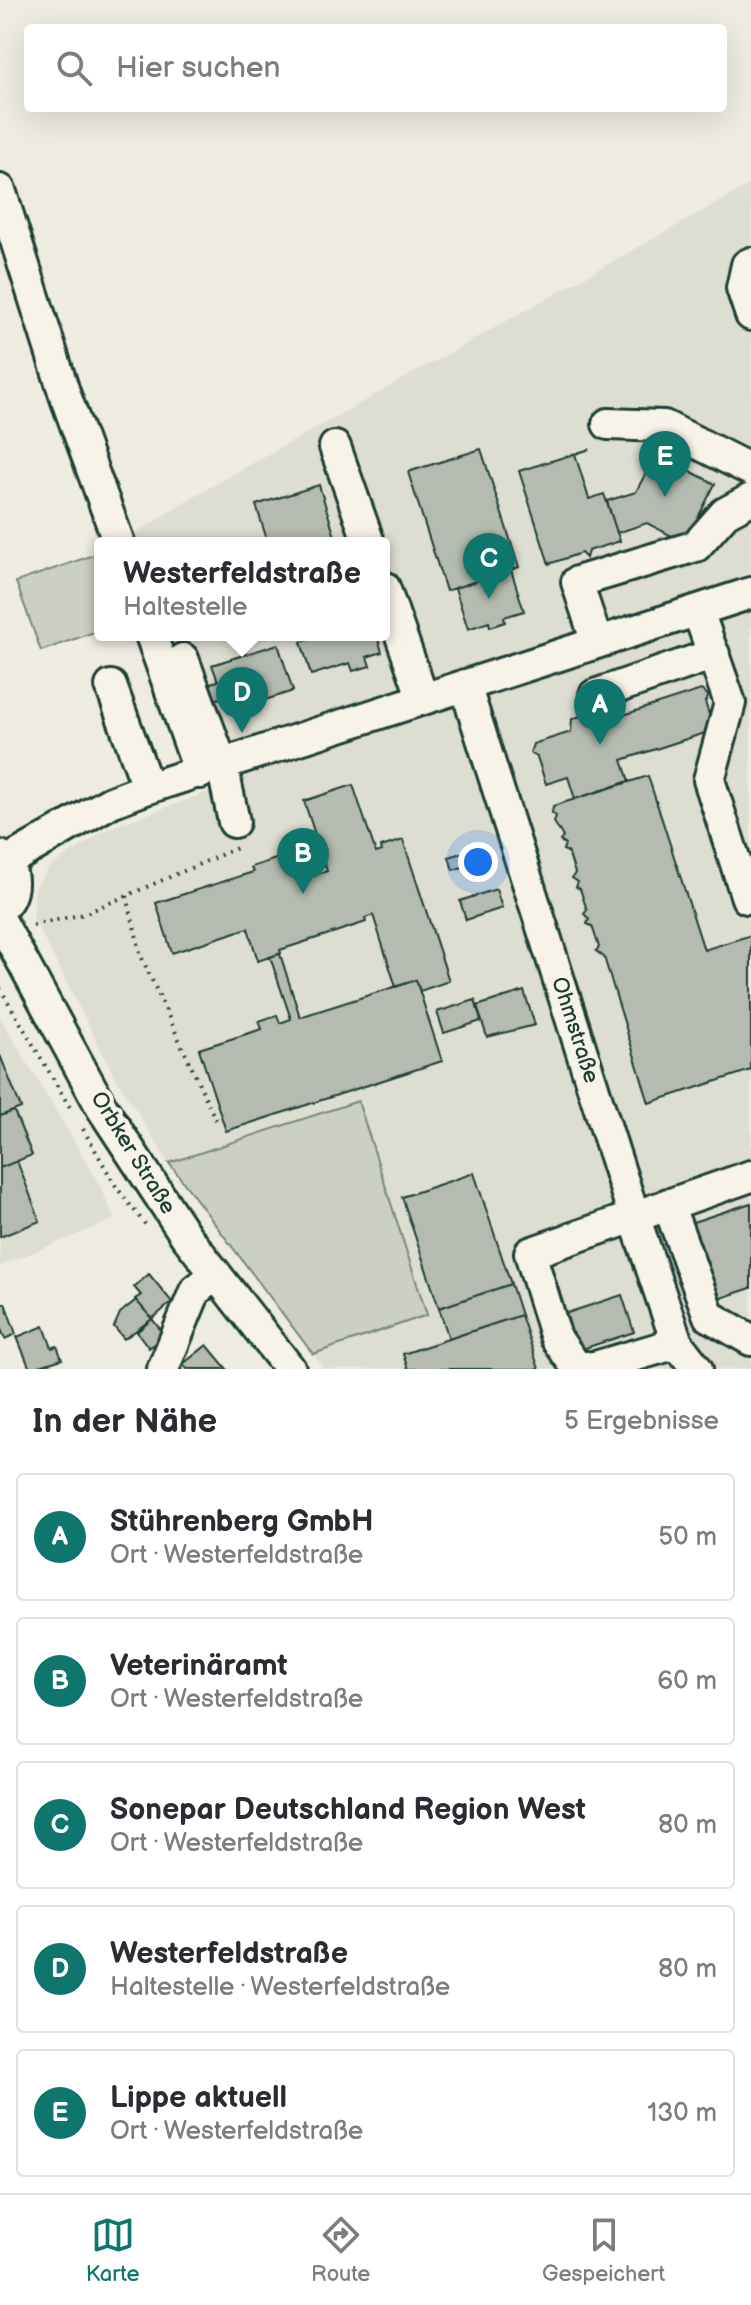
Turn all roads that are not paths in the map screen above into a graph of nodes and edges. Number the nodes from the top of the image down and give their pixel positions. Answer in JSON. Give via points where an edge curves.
{"nodes":[{"id":1,"x":0,"y":190,"type":"edge"},
{"id":2,"x":751,"y":263,"type":"edge"},
{"id":3,"x":751,"y":315,"type":"edge"},
{"id":4,"x":608,"y":424,"type":"dead end"},
{"id":5,"x":335,"y":447,"type":"dead end"},
{"id":6,"x":751,"y":470,"type":"edge"},
{"id":7,"x":751,"y":499,"type":"edge"},
{"id":8,"x":117,"y":537,"type":"edge"},
{"id":9,"x":367,"y":537,"type":"edge"},
{"id":10,"x":751,"y":593,"type":"edge"},
{"id":11,"x":390,"y":604,"type":"edge"},
{"id":12,"x":698,"y":611,"type":"junction"},
{"id":13,"x":154,"y":641,"type":"edge"},
{"id":14,"x":597,"y":643,"type":"junction"},
{"id":15,"x":714,"y":654,"type":"junction"},
{"id":16,"x":183,"y":659,"type":"dead end"},
{"id":17,"x":465,"y":685,"type":"junction"},
{"id":18,"x":111,"y":686,"type":"dead end"},
{"id":19,"x":595,"y":695,"type":"dead end"},
{"id":20,"x":423,"y":699,"type":"junction"},
{"id":21,"x":211,"y":769,"type":"junction"},
{"id":22,"x":148,"y":788,"type":"junction"},
{"id":23,"x":236,"y":835,"type":"road end"},
{"id":24,"x":3,"y":859,"type":"edge"},
{"id":25,"x":747,"y":898,"type":"dead end"},
{"id":26,"x":0,"y":909,"type":"edge"},
{"id":27,"x":12,"y":923,"type":"edge"},
{"id":28,"x":751,"y":1176,"type":"edge"},
{"id":29,"x":668,"y":1204,"type":"junction"},
{"id":30,"x":634,"y":1216,"type":"junction"},
{"id":31,"x":216,"y":1274,"type":"junction"},
{"id":32,"x":751,"y":1340,"type":"edge"},
{"id":33,"x":677,"y":1343,"type":"junction"},
{"id":34,"x":163,"y":1369,"type":"edge"},
{"id":35,"x":290,"y":1369,"type":"edge"},
{"id":36,"x":697,"y":1369,"type":"edge"}],
"edges":[{"from":1,"to":8,"type":"street"},
{"from":2,"to":3,"type":"street","via":[[742,288]]},
{"from":4,"to":6,"type":"street","via":[[664,426]]},
{"from":5,"to":9,"type":"street"},
{"from":7,"to":14,"type":"street","via":[[725,513],[696,546],[577,582]]},
{"from":10,"to":12,"type":"street"},
{"from":11,"to":20,"type":"street"},
{"from":12,"to":14,"type":"street"},
{"from":12,"to":15,"type":"street"},
{"from":13,"to":21,"type":"street"},
{"from":14,"to":17,"type":"street"},
{"from":15,"to":19,"type":"street"},
{"from":15,"to":25,"type":"street","via":[[730,703],[709,780]]},
{"from":16,"to":21,"type":"street"},
{"from":17,"to":20,"type":"street"},
{"from":17,"to":30,"type":"street","name":"Ohmstraße"},
{"from":18,"to":22,"type":"street"},
{"from":20,"to":21,"type":"street"},
{"from":21,"to":22,"type":"street"},
{"from":21,"to":23,"type":"street"},
{"from":22,"to":24,"type":"street"},
{"from":24,"to":26,"type":"street","via":[[13,884]]},
{"from":27,"to":31,"type":"street","name":"Orbker Straße","via":[[102,1108]]},
{"from":28,"to":29,"type":"street"},
{"from":29,"to":30,"type":"street"},
{"from":29,"to":32,"type":"street","via":[[709,1316]]},
{"from":30,"to":33,"type":"street","name":"Ohmstraße"},
{"from":30,"to":33,"type":"street","via":[[530,1253],[547,1313],[565,1355],[575,1365],[592,1368]]},
{"from":31,"to":34,"type":"street","via":[[195,1291]]},
{"from":31,"to":35,"type":"street","name":"Orbker Straße"},
{"from":33,"to":36,"type":"street","name":"Ohmstraße"}]}
